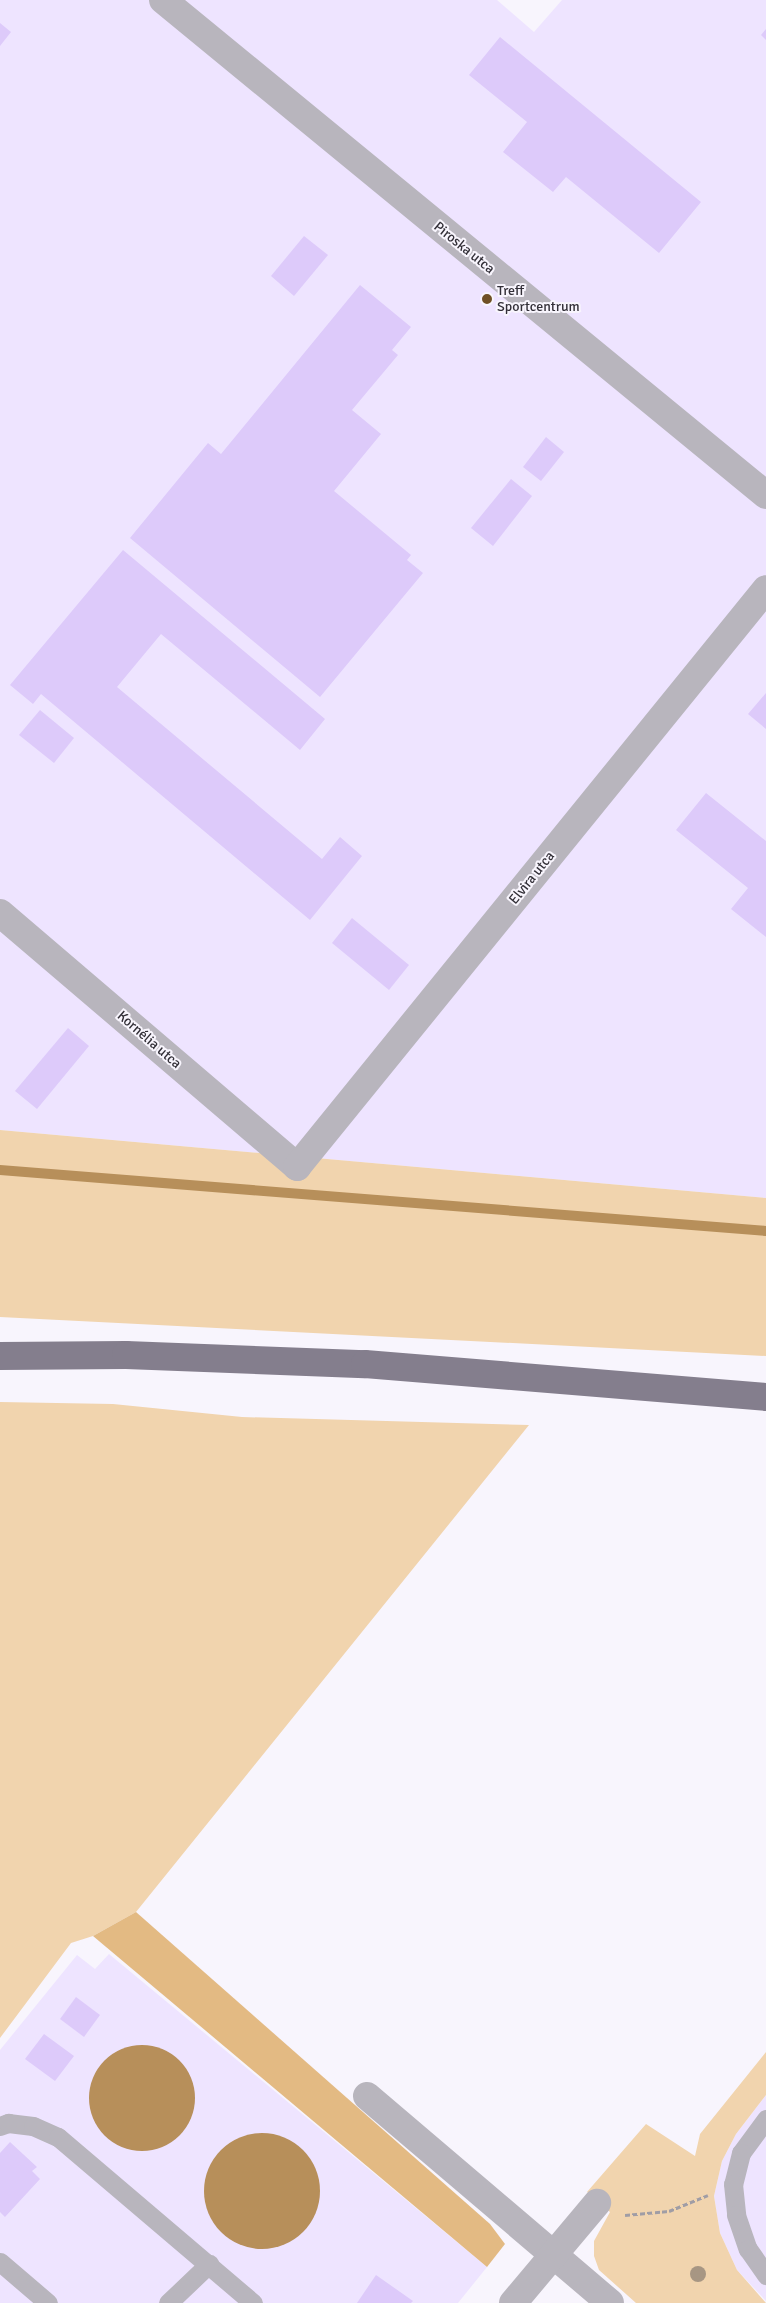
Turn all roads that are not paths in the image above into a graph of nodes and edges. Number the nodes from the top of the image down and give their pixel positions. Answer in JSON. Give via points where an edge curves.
{"nodes":[{"id":1,"x":162,"y":0,"type":"edge"},
{"id":2,"x":766,"y":496,"type":"edge"},
{"id":3,"x":766,"y":590,"type":"edge"},
{"id":4,"x":0,"y":913,"type":"edge"},
{"id":5,"x":297,"y":1167,"type":"joint"},
{"id":6,"x":0,"y":1356,"type":"edge"},
{"id":7,"x":766,"y":1397,"type":"edge"},
{"id":8,"x":367,"y":2096,"type":"dead end"},
{"id":9,"x":766,"y":2118,"type":"edge"},
{"id":10,"x":0,"y":2126,"type":"edge"},
{"id":11,"x":594,"y":2208,"type":"road end"},
{"id":12,"x":554,"y":2256,"type":"junction"},
{"id":13,"x":0,"y":2262,"type":"edge"},
{"id":14,"x":209,"y":2264,"type":"junction"},
{"id":15,"x":766,"y":2275,"type":"edge"},
{"id":16,"x":48,"y":2303,"type":"edge"},
{"id":17,"x":168,"y":2303,"type":"edge"},
{"id":18,"x":253,"y":2303,"type":"edge"},
{"id":19,"x":513,"y":2303,"type":"edge"},
{"id":20,"x":610,"y":2303,"type":"edge"}],
"edges":[{"from":1,"to":2,"type":"street","name":"Piroska utca"},
{"from":3,"to":5,"type":"street","name":"Elvira utca"},
{"from":4,"to":5,"type":"street","name":"Kornélia utca"},
{"from":6,"to":7,"type":"main road","via":[[126,1355],[364,1364]]},
{"from":8,"to":12,"type":"street"},
{"from":9,"to":15,"type":"lane","via":[[741,2153],[733,2184],[736,2215],[748,2249]]},
{"from":10,"to":14,"type":"lane","via":[[8,2123],[33,2126],[58,2137]]},
{"from":11,"to":12,"type":"street"},
{"from":12,"to":19,"type":"street"},
{"from":12,"to":20,"type":"street"},
{"from":13,"to":16,"type":"lane"},
{"from":14,"to":17,"type":"lane"},
{"from":14,"to":18,"type":"lane"}]}
